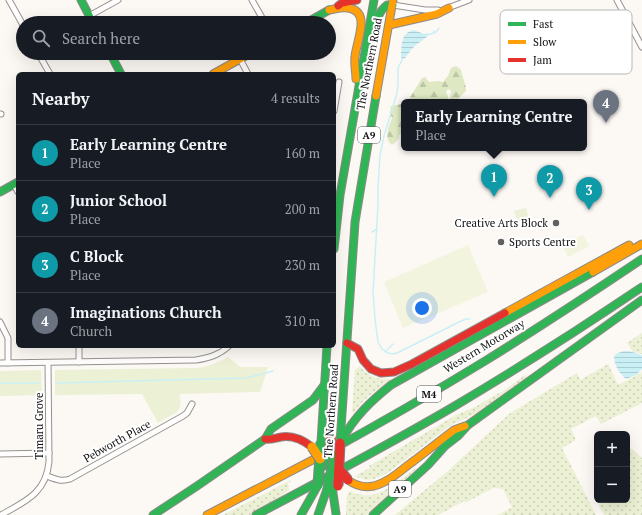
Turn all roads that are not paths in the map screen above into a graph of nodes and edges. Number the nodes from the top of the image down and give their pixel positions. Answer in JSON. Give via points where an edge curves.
{"nodes":[{"id":1,"x":9,"y":0,"type":"edge"},
{"id":2,"x":81,"y":0,"type":"edge"},
{"id":3,"x":118,"y":0,"type":"edge"},
{"id":4,"x":252,"y":0,"type":"edge"},
{"id":5,"x":357,"y":0,"type":"edge"},
{"id":6,"x":374,"y":0,"type":"edge"},
{"id":7,"x":469,"y":0,"type":"edge"},
{"id":8,"x":617,"y":0,"type":"edge"},
{"id":9,"x":390,"y":2,"type":"edge"},
{"id":10,"x":449,"y":8,"type":"junction"},
{"id":11,"x":329,"y":10,"type":"junction"},
{"id":12,"x":622,"y":10,"type":"edge"},
{"id":13,"x":18,"y":16,"type":"edge"},
{"id":14,"x":89,"y":16,"type":"edge"},
{"id":15,"x":95,"y":16,"type":"edge"},
{"id":16,"x":261,"y":16,"type":"edge"},
{"id":17,"x":318,"y":16,"type":"edge"},
{"id":18,"x":389,"y":25,"type":"junction"},
{"id":19,"x":632,"y":28,"type":"edge"},
{"id":20,"x":642,"y":47,"type":"edge"},
{"id":21,"x":42,"y":60,"type":"edge"},
{"id":22,"x":114,"y":60,"type":"edge"},
{"id":23,"x":238,"y":60,"type":"edge"},
{"id":24,"x":241,"y":60,"type":"edge"},
{"id":25,"x":49,"y":72,"type":"edge"},
{"id":26,"x":120,"y":72,"type":"edge"},
{"id":27,"x":217,"y":72,"type":"edge"},
{"id":28,"x":247,"y":72,"type":"edge"},
{"id":29,"x":339,"y":82,"type":"dead end"},
{"id":30,"x":356,"y":98,"type":"junction"},
{"id":31,"x":336,"y":99,"type":"edge"},
{"id":32,"x":16,"y":186,"type":"edge"},
{"id":33,"x":0,"y":192,"type":"edge"},
{"id":34,"x":336,"y":231,"type":"edge"},
{"id":35,"x":642,"y":238,"type":"edge"},
{"id":36,"x":642,"y":244,"type":"edge"},
{"id":37,"x":642,"y":259,"type":"edge"},
{"id":38,"x":642,"y":287,"type":"edge"},
{"id":39,"x":642,"y":300,"type":"edge"},
{"id":40,"x":0,"y":322,"type":"edge"},
{"id":41,"x":347,"y":344,"type":"junction"},
{"id":42,"x":79,"y":348,"type":"edge"},
{"id":43,"x":226,"y":348,"type":"edge"},
{"id":44,"x":327,"y":348,"type":"edge"},
{"id":45,"x":79,"y":362,"type":"junction"},
{"id":46,"x":0,"y":363,"type":"edge"},
{"id":47,"x":8,"y":363,"type":"junction"},
{"id":48,"x":48,"y":363,"type":"junction"},
{"id":49,"x":325,"y":384,"type":"junction"},
{"id":50,"x":192,"y":404,"type":"dead end"},
{"id":51,"x":342,"y":417,"type":"junction"},
{"id":52,"x":468,"y":425,"type":"junction"},
{"id":53,"x":265,"y":439,"type":"junction"},
{"id":54,"x":326,"y":440,"type":"junction"},
{"id":55,"x":340,"y":443,"type":"junction"},
{"id":56,"x":329,"y":451,"type":"junction"},
{"id":57,"x":49,"y":453,"type":"junction"},
{"id":58,"x":0,"y":454,"type":"edge"},
{"id":59,"x":322,"y":463,"type":"junction"},
{"id":60,"x":336,"y":465,"type":"junction"},
{"id":61,"x":46,"y":476,"type":"junction"},
{"id":62,"x":330,"y":477,"type":"junction"},
{"id":63,"x":318,"y":485,"type":"junction"},
{"id":64,"x":332,"y":489,"type":"junction"},
{"id":65,"x":336,"y":514,"type":"edge"},
{"id":66,"x":1,"y":515,"type":"edge"},
{"id":67,"x":153,"y":515,"type":"edge"},
{"id":68,"x":207,"y":515,"type":"edge"},
{"id":69,"x":256,"y":515,"type":"edge"},
{"id":70,"x":301,"y":515,"type":"edge"},
{"id":71,"x":318,"y":515,"type":"edge"},
{"id":72,"x":373,"y":515,"type":"edge"}],
"edges":[{"from":1,"to":13,"type":"street"},
{"from":2,"to":14,"type":"main road"},
{"from":3,"to":15,"type":"street"},
{"from":4,"to":16,"type":"street"},
{"from":5,"to":11,"type":"main road","via":[[342,3]]},
{"from":6,"to":30,"type":"main road","name":"The Northern Road","number":"A9"},
{"from":7,"to":10,"type":"street"},
{"from":8,"to":12,"type":"street"},
{"from":9,"to":10,"type":"street","via":[[429,11]]},
{"from":9,"to":18,"type":"main road","name":"The Northern Road","number":"A9"},
{"from":9,"to":30,"type":"main road","via":[[380,12],[376,22],[368,66]]},
{"from":10,"to":18,"type":"main road","via":[[437,14]]},
{"from":11,"to":17,"type":"main road"},
{"from":11,"to":30,"type":"main road","via":[[349,8],[361,17],[355,58]]},
{"from":18,"to":41,"type":"main road","name":"The Northern Road","number":"A9","via":[[355,222]]},
{"from":19,"to":20,"type":"street"},
{"from":21,"to":25,"type":"street"},
{"from":22,"to":26,"type":"main road"},
{"from":23,"to":27,"type":"main road"},
{"from":24,"to":28,"type":"street"},
{"from":29,"to":31,"type":"street"},
{"from":30,"to":34,"type":"main road","name":"The Northern Road","number":"A9"},
{"from":32,"to":33,"type":"main road"},
{"from":35,"to":41,"type":"main road","via":[[395,372],[379,372],[368,367],[362,361],[358,349]]},
{"from":36,"to":55,"type":"main road","via":[[396,382],[367,405]]},
{"from":37,"to":68,"type":"main road","name":"Western Motorway","number":"M4","via":[[569,308],[427,395]]},
{"from":38,"to":69,"type":"main road","number":"M4","via":[[533,358],[426,422]]},
{"from":39,"to":52,"type":"main road","number":"A9"},
{"from":40,"to":47,"type":"street","via":[[8,338]]},
{"from":41,"to":51,"type":"main road","name":"The Northern Road","number":"A9"},
{"from":42,"to":45,"type":"street"},
{"from":43,"to":45,"type":"street","via":[[214,356],[196,360]]},
{"from":44,"to":49,"type":"main road","name":"The Northern Road"},
{"from":45,"to":48,"type":"street"},
{"from":46,"to":47,"type":"street"},
{"from":47,"to":48,"type":"street"},
{"from":48,"to":57,"type":"street","name":"Timaru Grove"},
{"from":49,"to":53,"type":"main road","via":[[313,400],[271,429]]},
{"from":49,"to":54,"type":"main road","name":"The Northern Road","via":[[323,416]]},
{"from":50,"to":61,"type":"street","name":"Pebworth Place","via":[[183,416],[70,479],[58,480]]},
{"from":51,"to":54,"type":"main road"},
{"from":51,"to":55,"type":"main road","name":"The Northern Road","number":"A9"},
{"from":52,"to":60,"type":"main road","bridge":true,"via":[[454,430],[378,485],[367,488],[356,486]]},
{"from":52,"to":72,"type":"main road","number":"A9"},
{"from":53,"to":59,"type":"main road","bridge":true,"via":[[295,437],[312,447]]},
{"from":53,"to":67,"type":"main road"},
{"from":54,"to":56,"type":"main road","bridge":true},
{"from":54,"to":59,"type":"main road","name":"The Northern Road","bridge":true},
{"from":55,"to":60,"type":"main road","name":"The Northern Road","number":"A9","bridge":true},
{"from":56,"to":59,"type":"main road"},
{"from":56,"to":60,"type":"main road","bridge":true},
{"from":57,"to":58,"type":"street"},
{"from":57,"to":61,"type":"street","name":"Timaru Grove"},
{"from":59,"to":62,"type":"main road"},
{"from":59,"to":63,"type":"main road","name":"The Northern Road","bridge":true},
{"from":60,"to":62,"type":"main road","bridge":true},
{"from":60,"to":64,"type":"main road","name":"The Northern Road","number":"A9","bridge":true},
{"from":61,"to":66,"type":"street","name":"Timaru Grove","via":[[41,488],[32,497]]},
{"from":62,"to":64,"type":"main road"},
{"from":63,"to":70,"type":"main road"},
{"from":63,"to":71,"type":"main road","name":"The Northern Road"},
{"from":64,"to":65,"type":"main road","name":"The Northern Road","number":"A9"},
{"from":64,"to":71,"type":"main road"}]}
